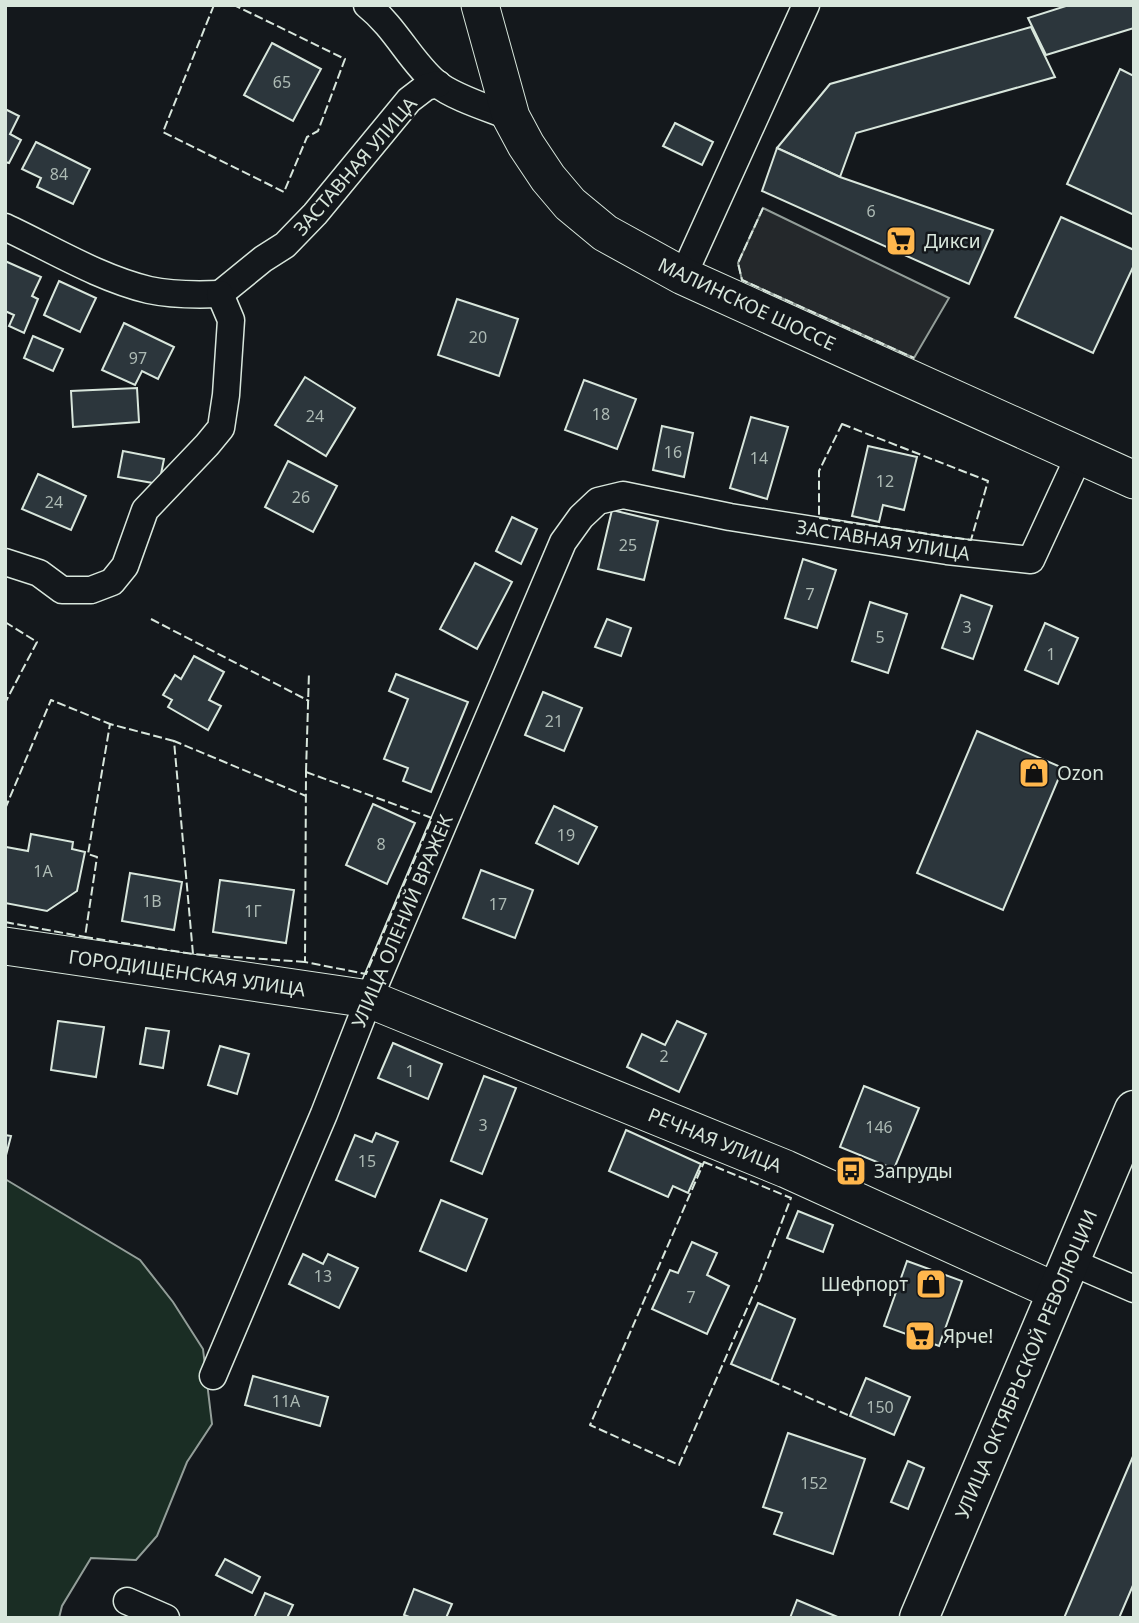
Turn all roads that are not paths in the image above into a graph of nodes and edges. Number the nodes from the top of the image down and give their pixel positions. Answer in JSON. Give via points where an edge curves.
{"nodes":[{"id":1,"x":367,"y":5,"type":"edge"},
{"id":2,"x":481,"y":5,"type":"edge"},
{"id":3,"x":806,"y":5,"type":"edge"},
{"id":4,"x":438,"y":85,"type":"junction"},
{"id":5,"x":511,"y":117,"type":"junction"},
{"id":6,"x":5,"y":227,"type":"edge"},
{"id":7,"x":683,"y":276,"type":"junction"},
{"id":8,"x":220,"y":294,"type":"junction"},
{"id":9,"x":1079,"y":456,"type":"junction"},
{"id":10,"x":1134,"y":480,"type":"edge"},
{"id":11,"x":623,"y":495,"type":"joint"},
{"id":12,"x":5,"y":562,"type":"edge"},
{"id":13,"x":5,"y":946,"type":"edge"},
{"id":14,"x":369,"y":999,"type":"junction"},
{"id":15,"x":1134,"y":1110,"type":"edge"},
{"id":16,"x":1063,"y":1276,"type":"junction"},
{"id":17,"x":1134,"y":1289,"type":"edge"},
{"id":18,"x":213,"y":1376,"type":"dead end"},
{"id":19,"x":127,"y":1601,"type":"dead end"},
{"id":20,"x":166,"y":1618,"type":"edge"},
{"id":21,"x":919,"y":1618,"type":"edge"}],
"edges":[{"from":1,"to":4,"type":"street"},
{"from":2,"to":5,"type":"street","name":"МАЛИНСКОЕ ШОССЕ"},
{"from":3,"to":7,"type":"street"},
{"from":4,"to":5,"type":"street"},
{"from":4,"to":8,"type":"street","name":"ЗАСТАВНАЯ УЛИЦА","via":[[426,87],[409,100],[285,245]]},
{"from":5,"to":7,"type":"street","name":"МАЛИНСКОЕ ШОССЕ","via":[[548,178],[570,204],[605,233]]},
{"from":6,"to":8,"type":"street","via":[[150,290]]},
{"from":7,"to":9,"type":"street","name":"МАЛИНСКОЕ ШОССЕ"},
{"from":8,"to":12,"type":"street","via":[[230,320],[221,428],[145,510],[125,566],[112,582],[91,590],[62,590],[39,573]]},
{"from":9,"to":10,"type":"street","name":"МАЛИНСКОЕ ШОССЕ"},
{"from":9,"to":11,"type":"street","name":"ЗАСТАВНАЯ УЛИЦА","via":[[1031,560],[757,521]]},
{"from":11,"to":14,"type":"street","name":"УЛИЦА ОЛЕНИЙ ВРАЖЕК","via":[[598,501],[581,516],[564,542]]},
{"from":13,"to":14,"type":"street","name":"ГОРОДИЩЕНСКАЯ УЛИЦА"},
{"from":14,"to":16,"type":"street","name":"РЕЧНАЯ УЛИЦА"},
{"from":14,"to":18,"type":"street","name":"УЛИЦА ОЛЕНИЙ ВРАЖЕК"},
{"from":15,"to":16,"type":"main road","name":"УЛИЦА ОКТЯБРЬСКОЙ РЕВОЛЮЦИИ"},
{"from":16,"to":17,"type":"street","name":"РЕЧНАЯ УЛИЦА"},
{"from":16,"to":21,"type":"main road","name":"УЛИЦА ОКТЯБРЬСКОЙ РЕВОЛЮЦИИ"},
{"from":19,"to":20,"type":"street"}]}
